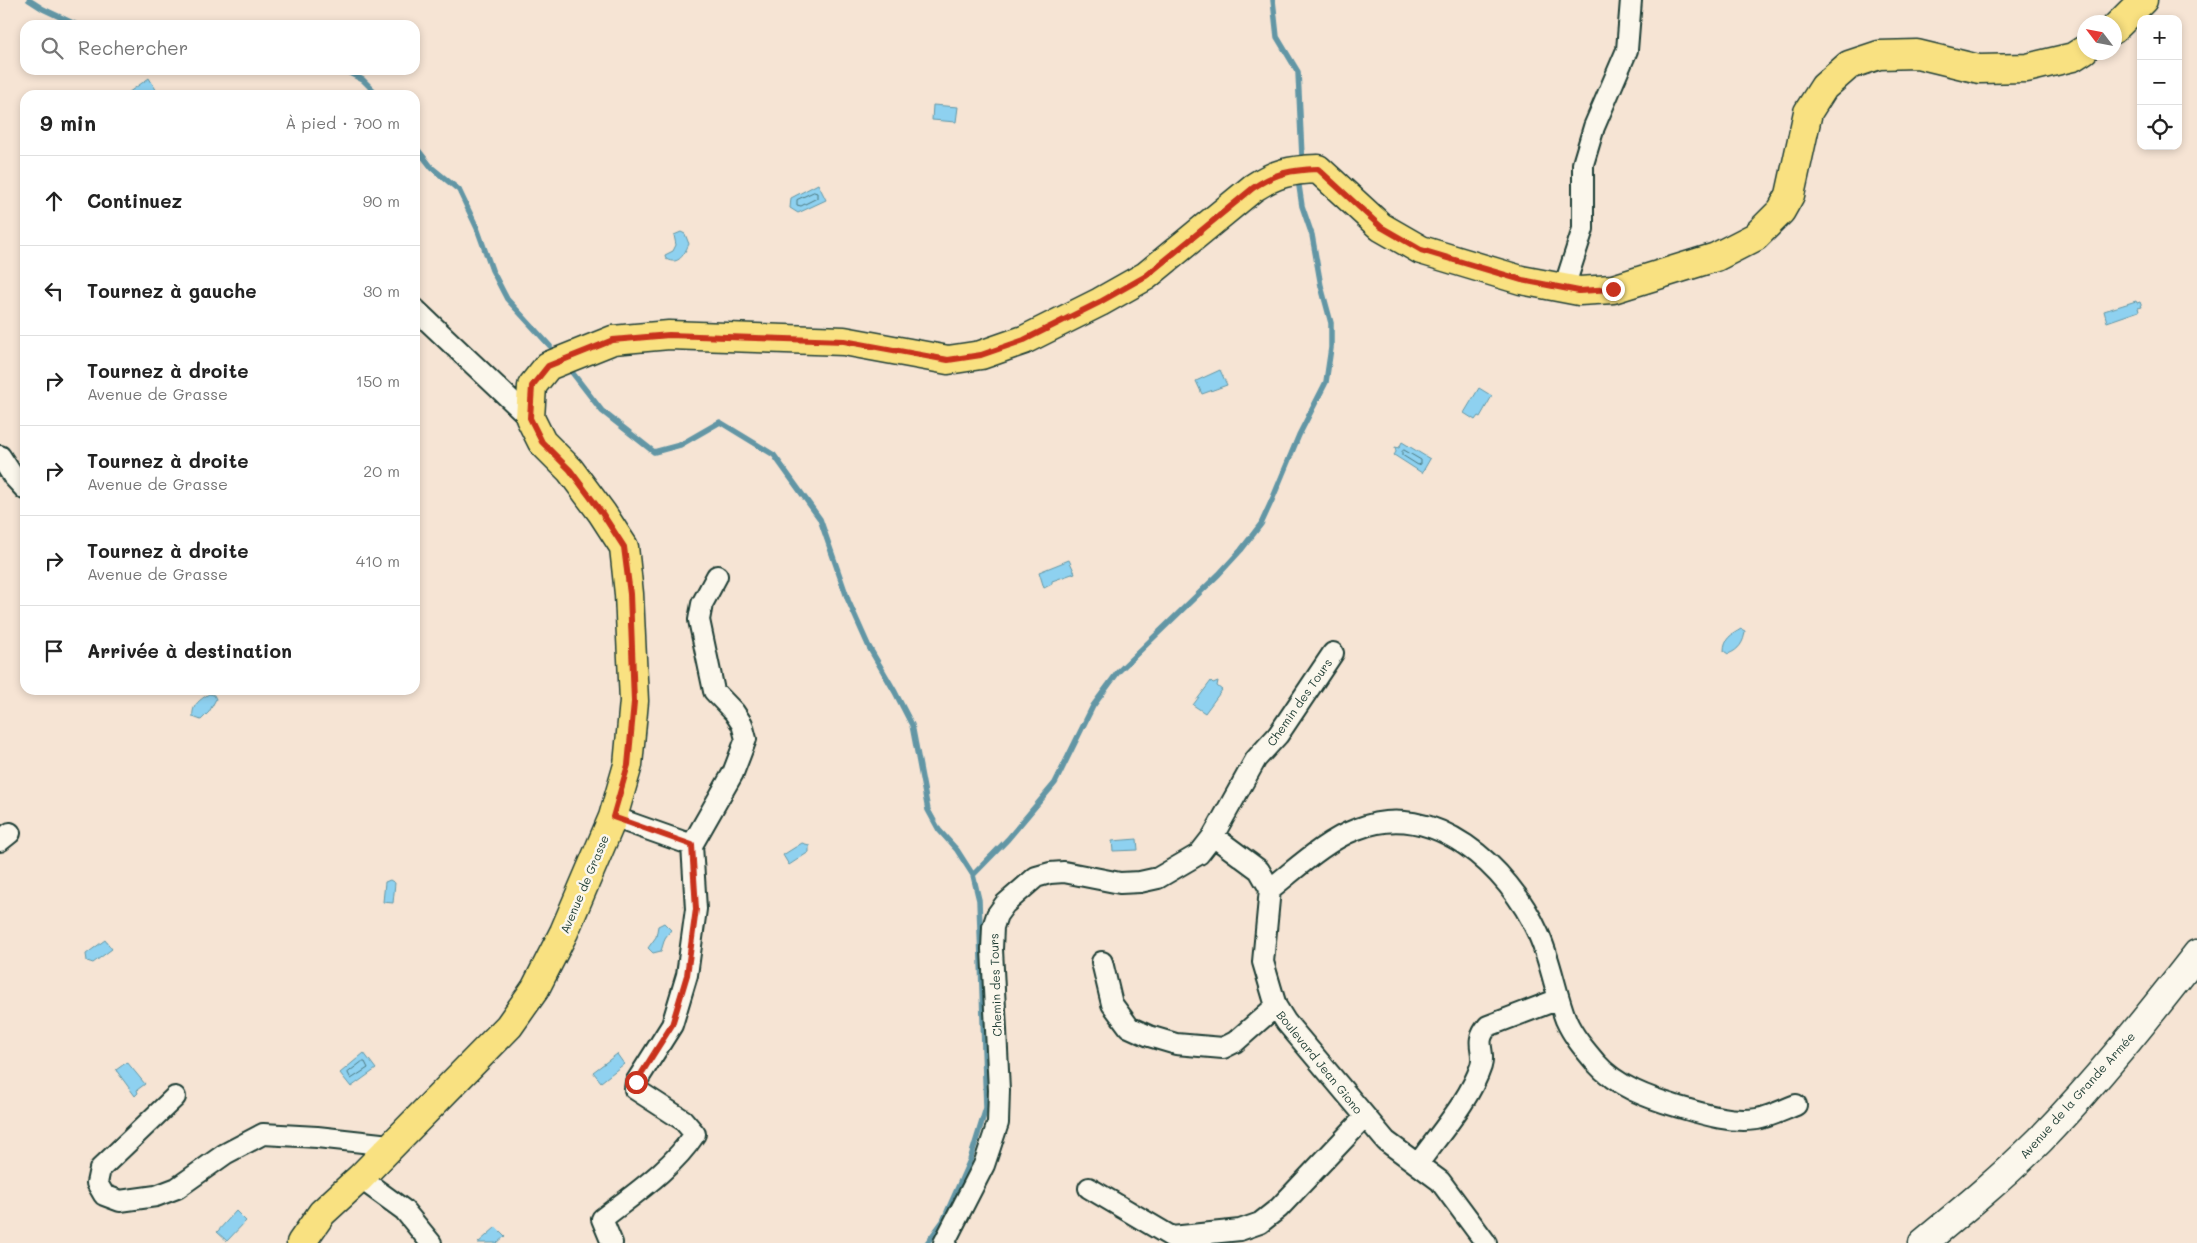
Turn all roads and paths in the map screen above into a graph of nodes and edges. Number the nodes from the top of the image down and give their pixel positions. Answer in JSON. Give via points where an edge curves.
{"nodes":[{"id":1,"x":1631,"y":0,"type":"edge"},
{"id":2,"x":2143,"y":0,"type":"edge"},
{"id":3,"x":2122,"y":21,"type":"edge"},
{"id":4,"x":2077,"y":54,"type":"edge"},
{"id":5,"x":1564,"y":288,"type":"junction"},
{"id":6,"x":420,"y":314,"type":"edge"},
{"id":7,"x":530,"y":418,"type":"junction"},
{"id":8,"x":0,"y":456,"type":"edge"},
{"id":9,"x":20,"y":484,"type":"edge"},
{"id":10,"x":717,"y":576,"type":"dead end"},
{"id":11,"x":1333,"y":653,"type":"dead end"},
{"id":12,"x":613,"y":817,"type":"junction"},
{"id":13,"x":1213,"y":836,"type":"junction"},
{"id":14,"x":692,"y":845,"type":"junction"},
{"id":15,"x":1270,"y":889,"type":"junction"},
{"id":16,"x":2197,"y":954,"type":"edge"},
{"id":17,"x":1102,"y":962,"type":"dead end"},
{"id":18,"x":1560,"y":999,"type":"junction"},
{"id":19,"x":1276,"y":1006,"type":"junction"},
{"id":20,"x":176,"y":1097,"type":"dead end"},
{"id":21,"x":1796,"y":1105,"type":"dead end"},
{"id":22,"x":1364,"y":1118,"type":"junction"},
{"id":23,"x":390,"y":1145,"type":"junction"},
{"id":24,"x":1418,"y":1164,"type":"junction"},
{"id":25,"x":360,"y":1178,"type":"junction"},
{"id":26,"x":1089,"y":1188,"type":"dead end"},
{"id":27,"x":302,"y":1243,"type":"edge"},
{"id":28,"x":431,"y":1243,"type":"edge"},
{"id":29,"x":612,"y":1243,"type":"edge"},
{"id":30,"x":944,"y":1243,"type":"edge"},
{"id":31,"x":1486,"y":1243,"type":"edge"},
{"id":32,"x":1923,"y":1243,"type":"edge"}],
"edges":[{"from":1,"to":5,"type":"street","via":[[1628,50],[1594,127],[1583,164],[1583,229]]},
{"from":2,"to":3,"type":"main road"},
{"from":4,"to":5,"type":"main road","via":[[2027,68],[1980,69],[1916,54],[1879,55],[1849,65],[1824,87],[1808,112],[1790,196],[1781,211],[1755,237],[1716,257],[1613,289],[1579,291]]},
{"from":5,"to":7,"type":"main road","via":[[1522,280],[1421,250],[1381,227],[1318,169],[1293,170],[1272,176],[1253,188],[1146,276],[1024,340],[981,355],[948,360],[844,341],[786,338],[669,335],[613,340],[548,366],[532,386]]},
{"from":6,"to":7,"type":"street"},
{"from":7,"to":12,"type":"main road","name":"Avenue de Grasse","via":[[542,442],[570,470],[624,547],[630,594],[634,702],[628,765]]},
{"from":8,"to":9,"type":"street"},
{"from":10,"to":14,"type":"street","via":[[702,604],[699,620],[714,691],[742,724],[746,739],[733,773]]},
{"from":11,"to":13,"type":"street","name":"Chemin des Tours","via":[[1278,735],[1256,759]]},
{"from":12,"to":14,"type":"street"},
{"from":12,"to":23,"type":"main road","name":"Avenue de Grasse","via":[[564,932],[535,989],[509,1026]]},
{"from":13,"to":15,"type":"street","via":[[1260,870]]},
{"from":13,"to":30,"type":"street","name":"Chemin des Tours","via":[[1199,854],[1158,878],[1120,883],[1064,872],[1036,877],[997,915],[992,949],[998,1123],[984,1165]]},
{"from":14,"to":29,"type":"street","via":[[696,909],[687,975],[672,1025],[636,1082],[635,1089],[683,1120],[695,1134],[685,1150],[602,1219]]},
{"from":15,"to":18,"type":"street","via":[[1335,840],[1358,828],[1377,824],[1425,824],[1476,852],[1522,902],[1539,935]]},
{"from":15,"to":19,"type":"street","name":"Boulevard Jean Giono","via":[[1263,962]]},
{"from":16,"to":32,"type":"street","name":"Avenue de la Grande Armée","via":[[2094,1080],[2040,1139],[1988,1189]]},
{"from":17,"to":19,"type":"street","name":"Boulevard Jean Giono","via":[[1112,1004],[1129,1027],[1176,1044],[1223,1048],[1235,1042]]},
{"from":18,"to":21,"type":"street","via":[[1579,1042],[1598,1065],[1625,1086],[1652,1099],[1729,1119],[1757,1119]]},
{"from":18,"to":24,"type":"street","via":[[1488,1026],[1479,1044],[1482,1063],[1469,1094]]},
{"from":19,"to":22,"type":"street","name":"Boulevard Jean Giono"},
{"from":20,"to":23,"type":"street","via":[[100,1169],[97,1183],[104,1196],[120,1201],[163,1194],[263,1134]]},
{"from":22,"to":24,"type":"street","name":"Boulevard Jean Giono","via":[[1386,1141]]},
{"from":22,"to":26,"type":"street","name":"Boulevard Jean Giono","via":[[1278,1208],[1260,1223],[1240,1230],[1172,1237]]},
{"from":23,"to":25,"type":"main road","name":"Avenue de Grasse"},
{"from":24,"to":31,"type":"street","name":"Boulevard Jean Giono","via":[[1440,1181]]},
{"from":25,"to":27,"type":"main road","name":"Avenue de Grasse","via":[[322,1213]]},
{"from":25,"to":28,"type":"street","via":[[404,1210]]}]}
